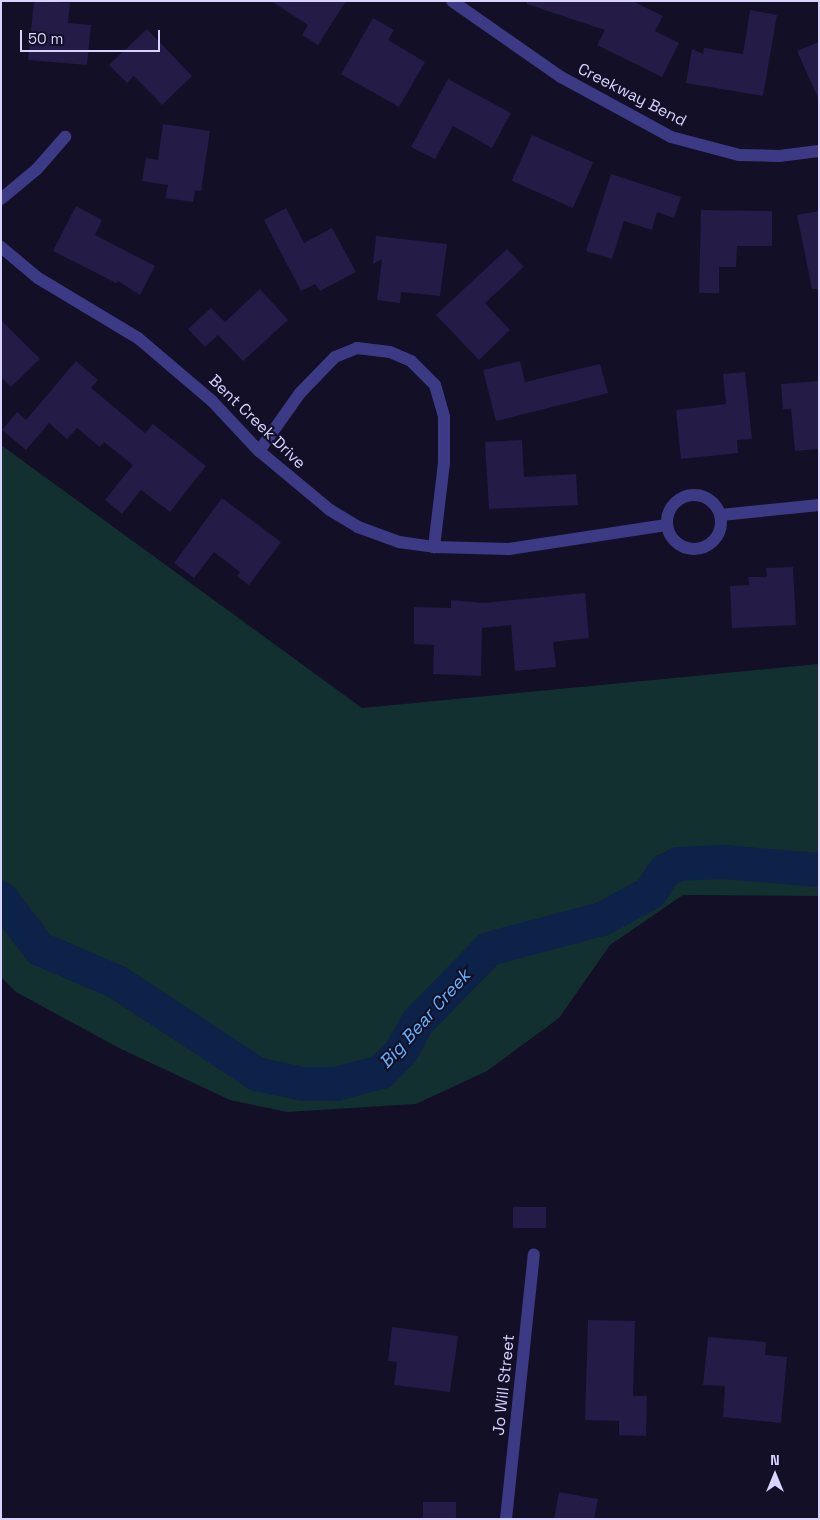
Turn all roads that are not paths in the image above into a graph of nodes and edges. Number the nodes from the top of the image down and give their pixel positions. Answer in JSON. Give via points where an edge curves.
{"nodes":[{"id":1,"x":452,"y":1,"type":"edge"},
{"id":2,"x":65,"y":137,"type":"dead end"},
{"id":3,"x":819,"y":151,"type":"edge"},
{"id":4,"x":1,"y":199,"type":"edge"},
{"id":5,"x":1,"y":247,"type":"edge"},
{"id":6,"x":260,"y":451,"type":"junction"},
{"id":7,"x":819,"y":505,"type":"edge"},
{"id":8,"x":721,"y":515,"type":"junction"},
{"id":9,"x":666,"y":526,"type":"junction"},
{"id":10,"x":434,"y":547,"type":"junction"},
{"id":11,"x":534,"y":1254,"type":"dead end"},
{"id":12,"x":506,"y":1519,"type":"edge"}],
"edges":[{"from":1,"to":3,"type":"street","name":"Creekway Bend","via":[[561,77],[671,137],[739,155],[779,156]]},
{"from":2,"to":4,"type":"street","via":[[37,169]]},
{"from":5,"to":6,"type":"street","name":"Bent Creek Drive","via":[[38,278],[138,338],[212,401]]},
{"from":6,"to":10,"type":"street","name":"Bent Creek Drive","via":[[330,510],[358,527],[399,542]]},
{"from":6,"to":10,"type":"street","via":[[300,392],[335,357],[357,348],[390,352],[411,361],[435,385],[444,417],[444,463]]},
{"from":7,"to":8,"type":"street"},
{"from":8,"to":9,"type":"street","via":[[710,499],[702,495],[688,495],[672,505]]},
{"from":8,"to":9,"type":"street","via":[[720,531],[715,540],[698,549],[675,542]]},
{"from":9,"to":10,"type":"street","name":"Bent Creek Drive","via":[[509,548]]},
{"from":11,"to":12,"type":"street","name":"Jo Will Street"}]}
